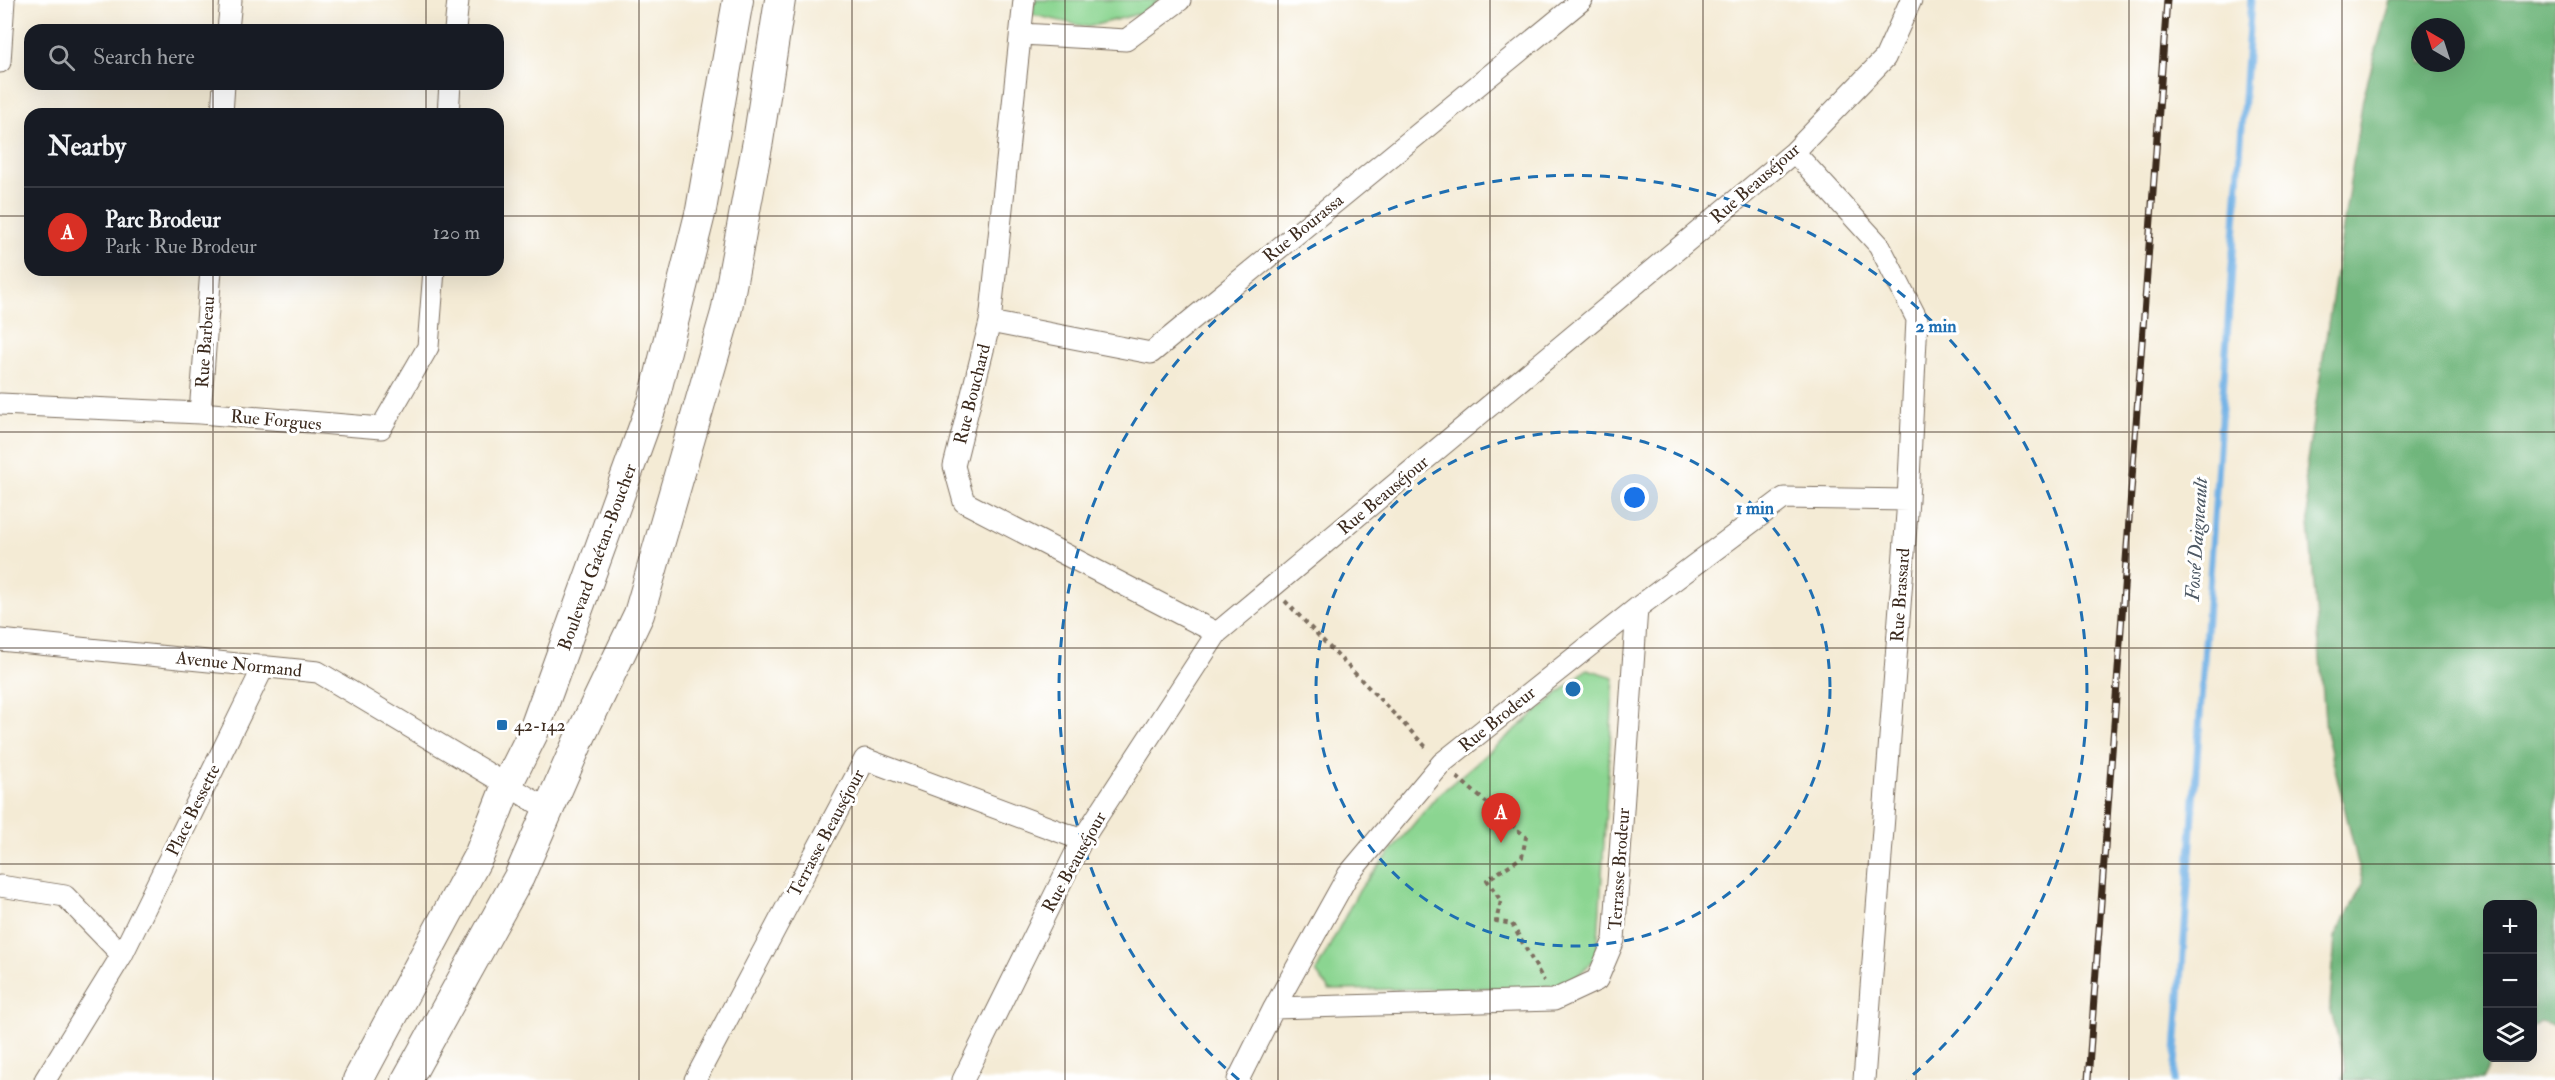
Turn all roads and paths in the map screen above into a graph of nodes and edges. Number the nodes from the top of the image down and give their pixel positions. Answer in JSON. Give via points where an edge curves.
{"nodes":[{"id":1,"x":4,"y":0,"type":"edge"},
{"id":2,"x":231,"y":0,"type":"edge"},
{"id":3,"x":458,"y":0,"type":"edge"},
{"id":4,"x":738,"y":0,"type":"edge"},
{"id":5,"x":780,"y":0,"type":"edge"},
{"id":6,"x":1024,"y":0,"type":"edge"},
{"id":7,"x":1180,"y":0,"type":"edge"},
{"id":8,"x":1582,"y":0,"type":"edge"},
{"id":9,"x":1911,"y":0,"type":"edge"},
{"id":10,"x":229,"y":24,"type":"edge"},
{"id":11,"x":456,"y":24,"type":"edge"},
{"id":12,"x":1022,"y":34,"type":"junction"},
{"id":13,"x":0,"y":62,"type":"edge"},
{"id":14,"x":224,"y":90,"type":"edge"},
{"id":15,"x":450,"y":90,"type":"edge"},
{"id":16,"x":222,"y":108,"type":"edge"},
{"id":17,"x":448,"y":108,"type":"edge"},
{"id":18,"x":1794,"y":152,"type":"junction"},
{"id":19,"x":210,"y":276,"type":"edge"},
{"id":20,"x":434,"y":276,"type":"edge"},
{"id":21,"x":990,"y":322,"type":"junction"},
{"id":22,"x":0,"y":404,"type":"edge"},
{"id":23,"x":200,"y":413,"type":"junction"},
{"id":24,"x":1908,"y":500,"type":"junction"},
{"id":25,"x":1272,"y":588,"type":"junction"},
{"id":26,"x":1637,"y":608,"type":"junction"},
{"id":27,"x":1217,"y":633,"type":"junction"},
{"id":28,"x":0,"y":640,"type":"edge"},
{"id":29,"x":264,"y":666,"type":"junction"},
{"id":30,"x":1442,"y":763,"type":"junction"},
{"id":31,"x":507,"y":785,"type":"junction"},
{"id":32,"x":549,"y":810,"type":"junction"},
{"id":33,"x":1082,"y":840,"type":"junction"},
{"id":34,"x":0,"y":886,"type":"edge"},
{"id":35,"x":122,"y":955,"type":"junction"},
{"id":36,"x":1554,"y":1000,"type":"junction"},
{"id":37,"x":1274,"y":1008,"type":"junction"},
{"id":38,"x":45,"y":1080,"type":"edge"},
{"id":39,"x":358,"y":1080,"type":"edge"},
{"id":40,"x":407,"y":1080,"type":"edge"},
{"id":41,"x":695,"y":1080,"type":"edge"},
{"id":42,"x":963,"y":1080,"type":"edge"},
{"id":43,"x":1238,"y":1080,"type":"edge"},
{"id":44,"x":1864,"y":1080,"type":"edge"}],
"edges":[{"from":1,"to":13,"type":"street"},
{"from":2,"to":10,"type":"street"},
{"from":3,"to":11,"type":"street"},
{"from":4,"to":31,"type":"main road","name":"Boulevard Gaétan-Boucher","via":[[701,210],[654,399],[533,733]]},
{"from":5,"to":32,"type":"main road","via":[[726,313],[639,614]]},
{"from":6,"to":12,"type":"street","name":"Rue Bouchard"},
{"from":7,"to":12,"type":"street","via":[[1126,40]]},
{"from":8,"to":21,"type":"street","name":"Rue Bourassa","via":[[1151,353]]},
{"from":9,"to":18,"type":"street","name":"Rue Beauséjour","via":[[1886,58]]},
{"from":12,"to":21,"type":"street","name":"Rue Bouchard"},
{"from":14,"to":16,"type":"street"},
{"from":15,"to":17,"type":"street"},
{"from":18,"to":24,"type":"street","name":"Rue Brassard","via":[[1879,245],[1917,319]]},
{"from":18,"to":25,"type":"street","name":"Rue Beauséjour"},
{"from":19,"to":23,"type":"street","name":"Rue Barbeau"},
{"from":20,"to":23,"type":"street","name":"Rue Forgues","via":[[428,347],[381,428]]},
{"from":21,"to":27,"type":"street","name":"Rue Bouchard","via":[[954,466],[963,502]]},
{"from":22,"to":23,"type":"street","name":"Rue Forgues"},
{"from":24,"to":26,"type":"street","name":"Rue Brodeur","via":[[1784,498]]},
{"from":24,"to":44,"type":"street","name":"Rue Brassard"},
{"from":25,"to":27,"type":"street","name":"Rue Beauséjour"},
{"from":25,"to":30,"type":"path"},
{"from":26,"to":30,"type":"street","name":"Rue Brodeur"},
{"from":26,"to":36,"type":"street","name":"Terrasse Brodeur","via":[[1614,940],[1598,980]]},
{"from":27,"to":33,"type":"street","name":"Rue Beauséjour"},
{"from":28,"to":29,"type":"street","name":"Avenue Normand"},
{"from":29,"to":31,"type":"street","name":"Avenue Normand","via":[[318,672]]},
{"from":29,"to":35,"type":"street","name":"Place Bessette"},
{"from":30,"to":36,"type":"path","via":[[1526,837],[1522,857],[1487,880],[1501,901],[1496,921],[1512,924]]},
{"from":30,"to":37,"type":"street","name":"Rue Brodeur","via":[[1348,875]]},
{"from":31,"to":32,"type":"street","name":"Avenue Normand"},
{"from":31,"to":39,"type":"main road","name":"Boulevard Gaétan-Boucher","via":[[480,853]]},
{"from":32,"to":40,"type":"main road","via":[[519,877]]},
{"from":33,"to":41,"type":"street","name":"Terrasse Beauséjour","via":[[865,759]]},
{"from":33,"to":42,"type":"street","name":"Rue Beauséjour"},
{"from":34,"to":35,"type":"street","via":[[65,896]]},
{"from":35,"to":38,"type":"street","name":"Place Bessette"},
{"from":36,"to":37,"type":"street","name":"Terrasse Brodeur"},
{"from":37,"to":43,"type":"street","name":"Rue Brodeur"}]}
